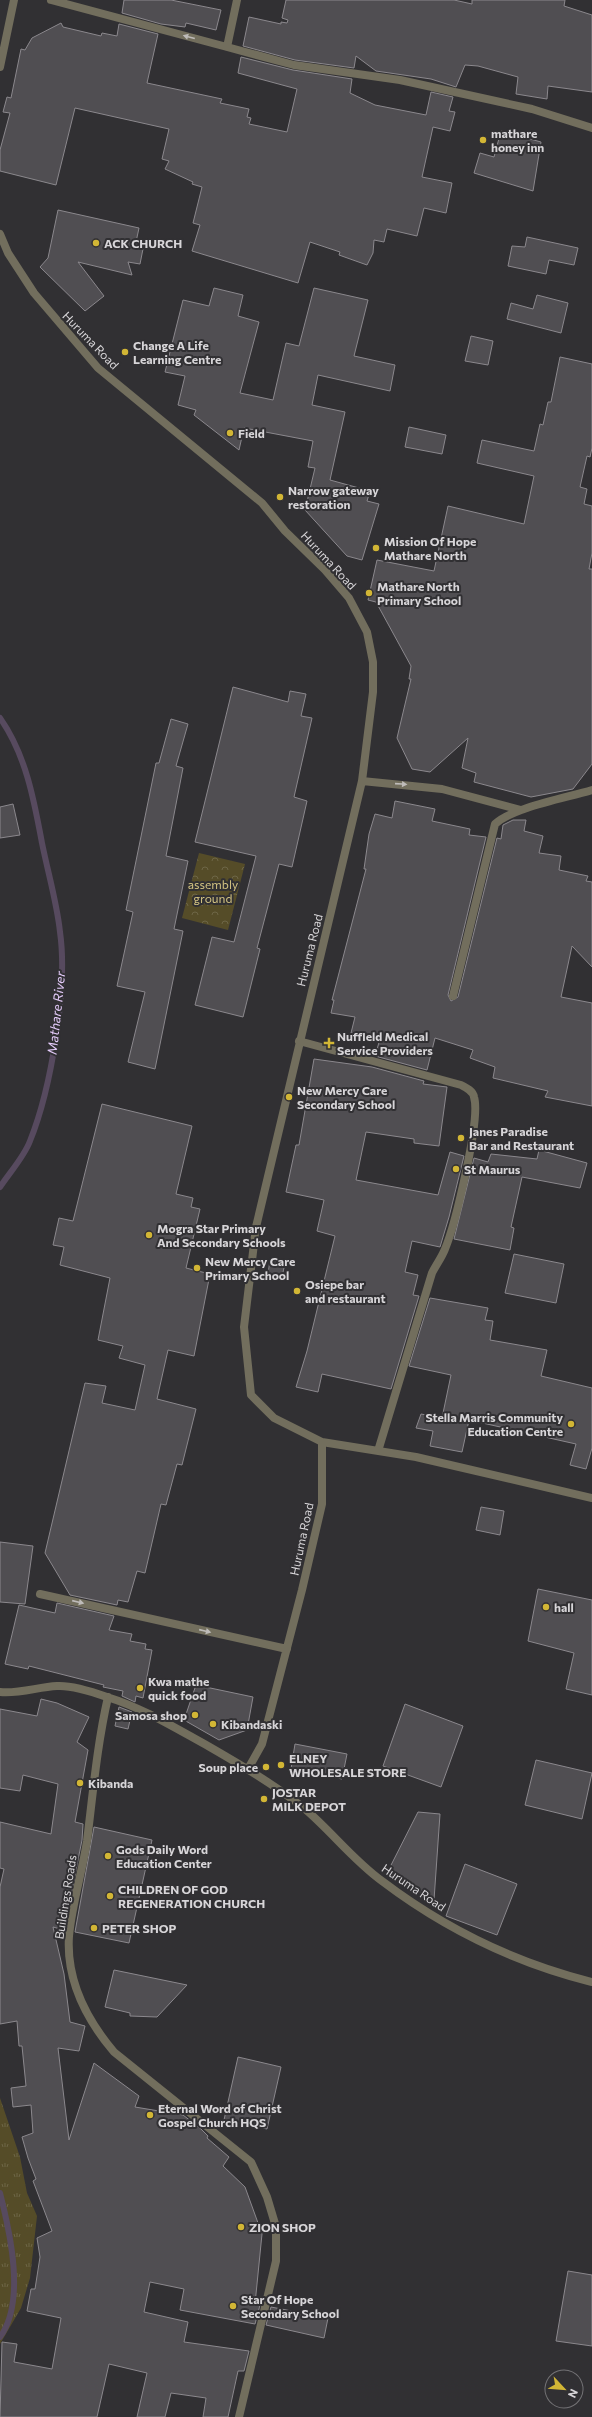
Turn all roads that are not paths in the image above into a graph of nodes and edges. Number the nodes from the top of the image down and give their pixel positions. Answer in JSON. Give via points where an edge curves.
{"nodes":[{"id":1,"x":14,"y":0,"type":"edge"},
{"id":2,"x":51,"y":0,"type":"edge"},
{"id":3,"x":237,"y":0,"type":"edge"},
{"id":4,"x":227,"y":47,"type":"junction"},
{"id":5,"x":0,"y":67,"type":"edge"},
{"id":6,"x":592,"y":128,"type":"edge"},
{"id":7,"x":0,"y":234,"type":"edge"},
{"id":8,"x":362,"y":781,"type":"junction"},
{"id":9,"x":592,"y":790,"type":"edge"},
{"id":10,"x":521,"y":810,"type":"junction"},
{"id":11,"x":453,"y":996,"type":"dead end"},
{"id":12,"x":299,"y":1041,"type":"junction"},
{"id":13,"x":322,"y":1442,"type":"junction"},
{"id":14,"x":378,"y":1451,"type":"junction"},
{"id":15,"x":592,"y":1498,"type":"edge"},
{"id":16,"x":40,"y":1594,"type":"dead end"},
{"id":17,"x":287,"y":1649,"type":"junction"},
{"id":18,"x":0,"y":1692,"type":"edge"},
{"id":19,"x":108,"y":1697,"type":"junction"},
{"id":20,"x":248,"y":1769,"type":"junction"},
{"id":21,"x":592,"y":1982,"type":"edge"},
{"id":22,"x":239,"y":2417,"type":"edge"}],
"edges":[{"from":1,"to":5,"type":"street"},
{"from":4,"to":2,"type":"street","one_way":true},
{"from":3,"to":4,"type":"street"},
{"from":4,"to":6,"type":"street","via":[[294,65],[400,80],[532,109]]},
{"from":7,"to":8,"type":"street","name":"Huruma Road","via":[[8,253],[34,293],[98,368],[262,503],[348,598],[367,632],[373,662],[373,692]]},
{"from":8,"to":10,"type":"street","one_way":true,"via":[[442,789]]},
{"from":8,"to":12,"type":"street","name":"Huruma Road"},
{"from":9,"to":10,"type":"street"},
{"from":10,"to":11,"type":"street","via":[[500,819],[491,834]]},
{"from":12,"to":13,"type":"street","name":"Huruma Road","via":[[256,1227],[244,1327],[251,1395],[274,1418]]},
{"from":12,"to":14,"type":"street","via":[[462,1086],[474,1095],[476,1105],[473,1133],[456,1213],[445,1250],[432,1273]]},
{"from":13,"to":14,"type":"street"},
{"from":13,"to":17,"type":"street","name":"Huruma Road","via":[[322,1504]]},
{"from":14,"to":15,"type":"street","via":[[416,1457]]},
{"from":16,"to":17,"type":"street","one_way":true},
{"from":17,"to":20,"type":"street","name":"Huruma Road","via":[[262,1744]]},
{"from":18,"to":19,"type":"street","name":"Huruma Road","via":[[11,1693],[59,1686]]},
{"from":19,"to":20,"type":"street","name":"Huruma Road","via":[[165,1721]]},
{"from":19,"to":22,"type":"street","name":"Buildings Roads","via":[[99,1737],[87,1842],[69,1938],[75,1987],[89,2019],[114,2052],[251,2162],[267,2196],[276,2227],[276,2261]]},
{"from":20,"to":21,"type":"street","name":"Huruma Road","via":[[305,1810],[380,1880],[438,1918],[491,1947],[552,1972]]}]}
